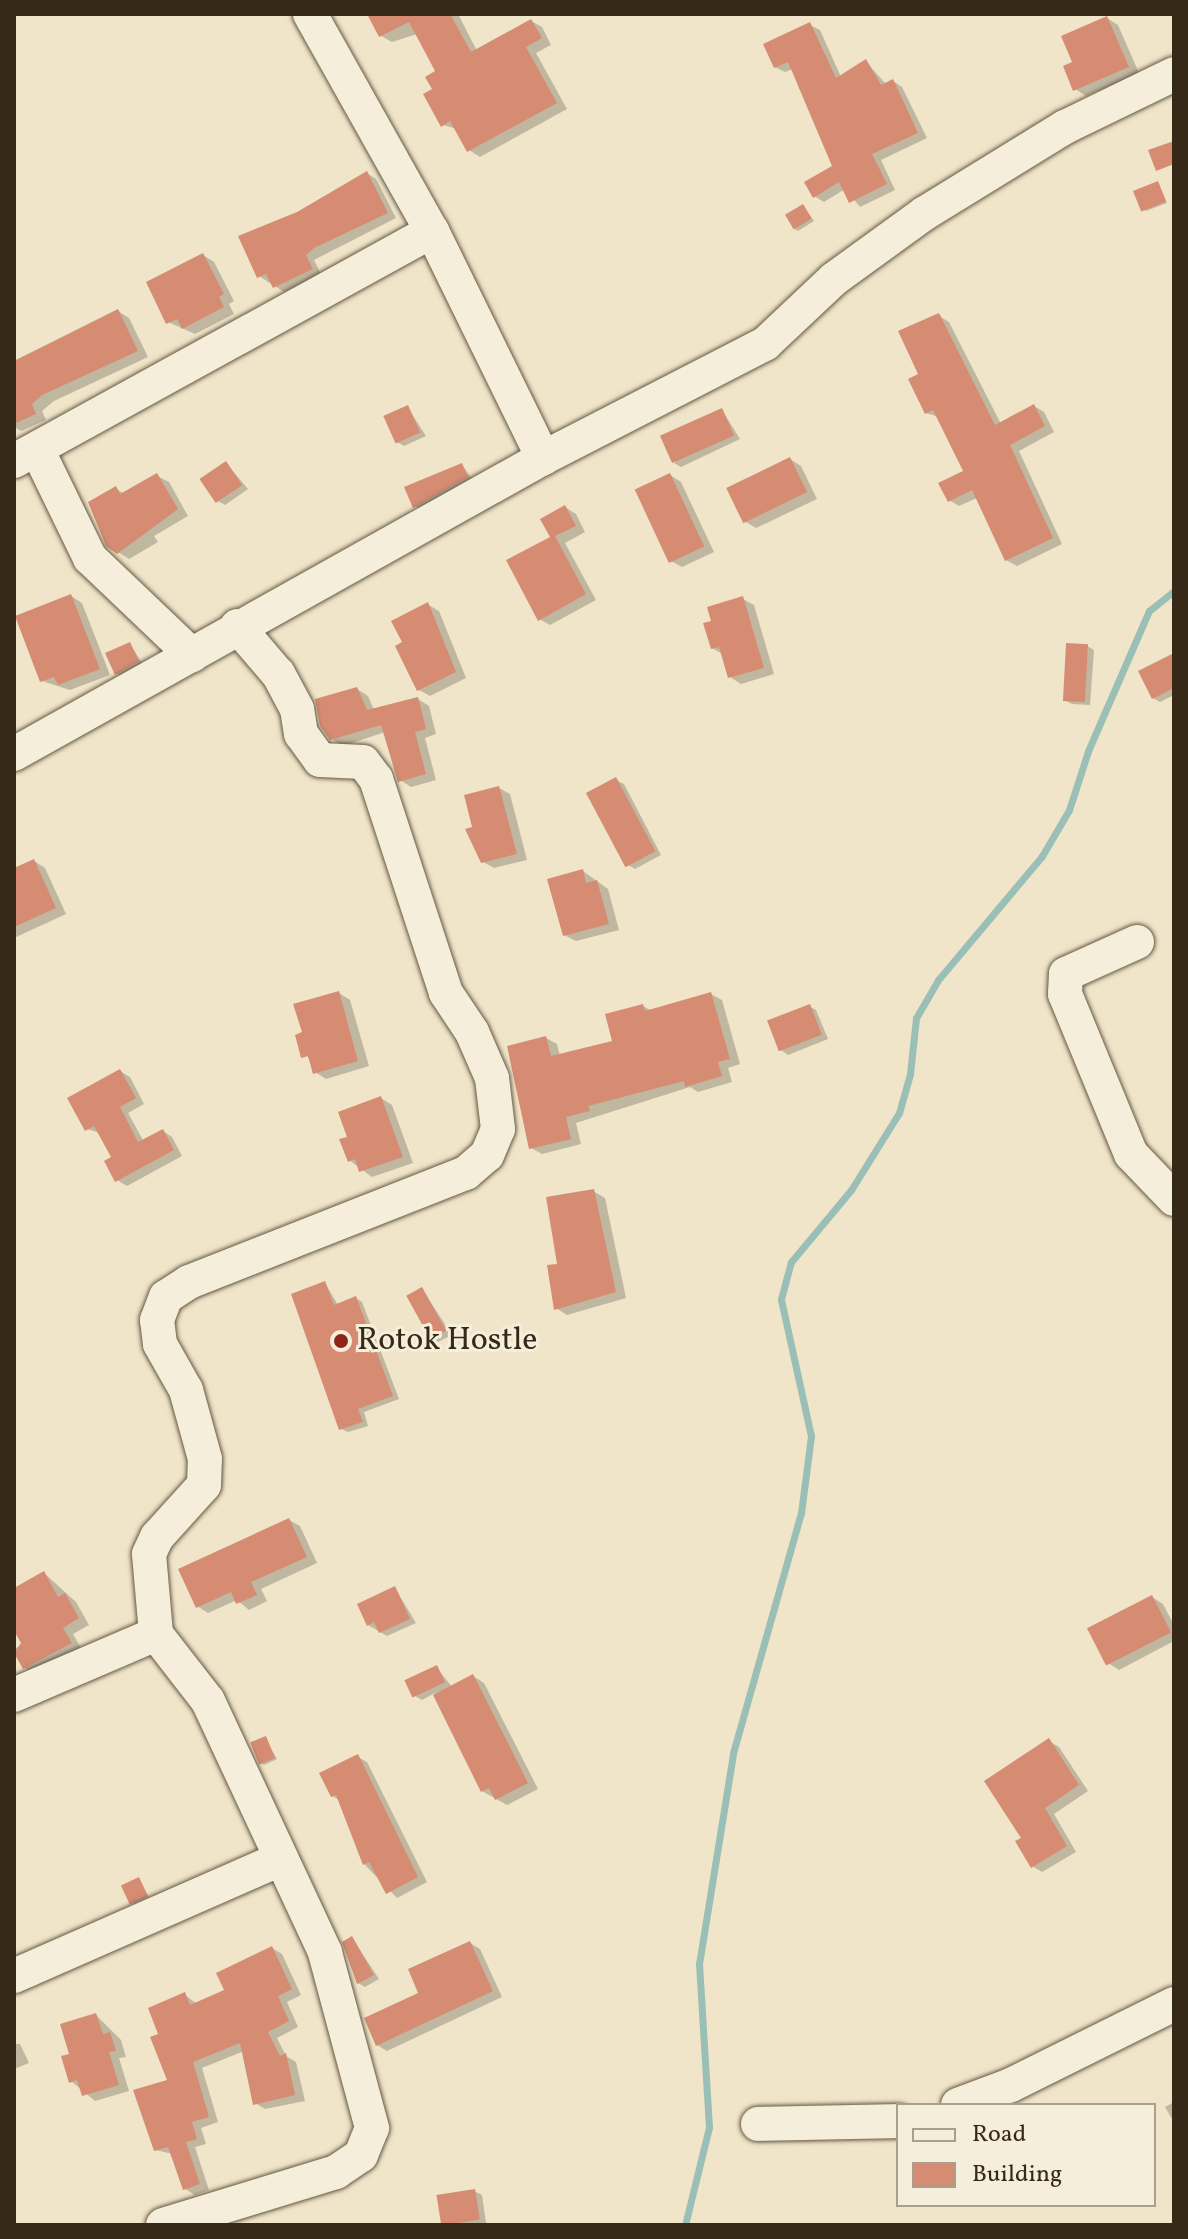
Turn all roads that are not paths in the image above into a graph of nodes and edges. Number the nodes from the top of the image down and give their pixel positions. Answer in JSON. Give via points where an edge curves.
{"nodes":[{"id":1,"x":310,"y":14,"type":"edge"},
{"id":2,"x":1174,"y":74,"type":"edge"},
{"id":3,"x":432,"y":231,"type":"junction"},
{"id":4,"x":26,"y":455,"type":"edge"},
{"id":5,"x":543,"y":458,"type":"junction"},
{"id":6,"x":237,"y":626,"type":"junction"},
{"id":7,"x":192,"y":655,"type":"junction"},
{"id":8,"x":14,"y":754,"type":"edge"},
{"id":9,"x":1137,"y":942,"type":"dead end"},
{"id":10,"x":1174,"y":1199,"type":"edge"},
{"id":11,"x":156,"y":1634,"type":"junction"},
{"id":12,"x":14,"y":1695,"type":"edge"},
{"id":13,"x":278,"y":1860,"type":"junction"},
{"id":14,"x":14,"y":1976,"type":"edge"},
{"id":15,"x":1174,"y":2004,"type":"edge"},
{"id":16,"x":963,"y":2103,"type":"edge"},
{"id":17,"x":896,"y":2121,"type":"edge"},
{"id":18,"x":758,"y":2124,"type":"dead end"},
{"id":19,"x":163,"y":2225,"type":"edge"}],
"edges":[{"from":1,"to":3,"type":"street"},
{"from":2,"to":5,"type":"street","via":[[1065,127],[925,213],[834,279],[765,344]]},
{"from":3,"to":4,"type":"street"},
{"from":3,"to":5,"type":"street"},
{"from":4,"to":7,"type":"street","via":[[90,558]]},
{"from":5,"to":6,"type":"street"},
{"from":6,"to":7,"type":"street"},
{"from":6,"to":11,"type":"street","via":[[278,674],[297,709],[301,734],[320,760],[363,762],[376,779],[446,993],[472,1032],[492,1078],[498,1129],[487,1155],[466,1173],[296,1236],[166,1297],[157,1320],[160,1344],[186,1390],[205,1459],[204,1485],[157,1537],[149,1554]]},
{"from":7,"to":8,"type":"street"},
{"from":9,"to":10,"type":"street","via":[[1066,974],[1065,994],[1131,1154]]},
{"from":11,"to":12,"type":"street"},
{"from":11,"to":13,"type":"street","via":[[208,1701]]},
{"from":13,"to":14,"type":"street"},
{"from":13,"to":19,"type":"street","via":[[325,1952],[372,2128],[361,2155],[336,2172]]},
{"from":15,"to":16,"type":"street"},
{"from":17,"to":18,"type":"street"}]}
